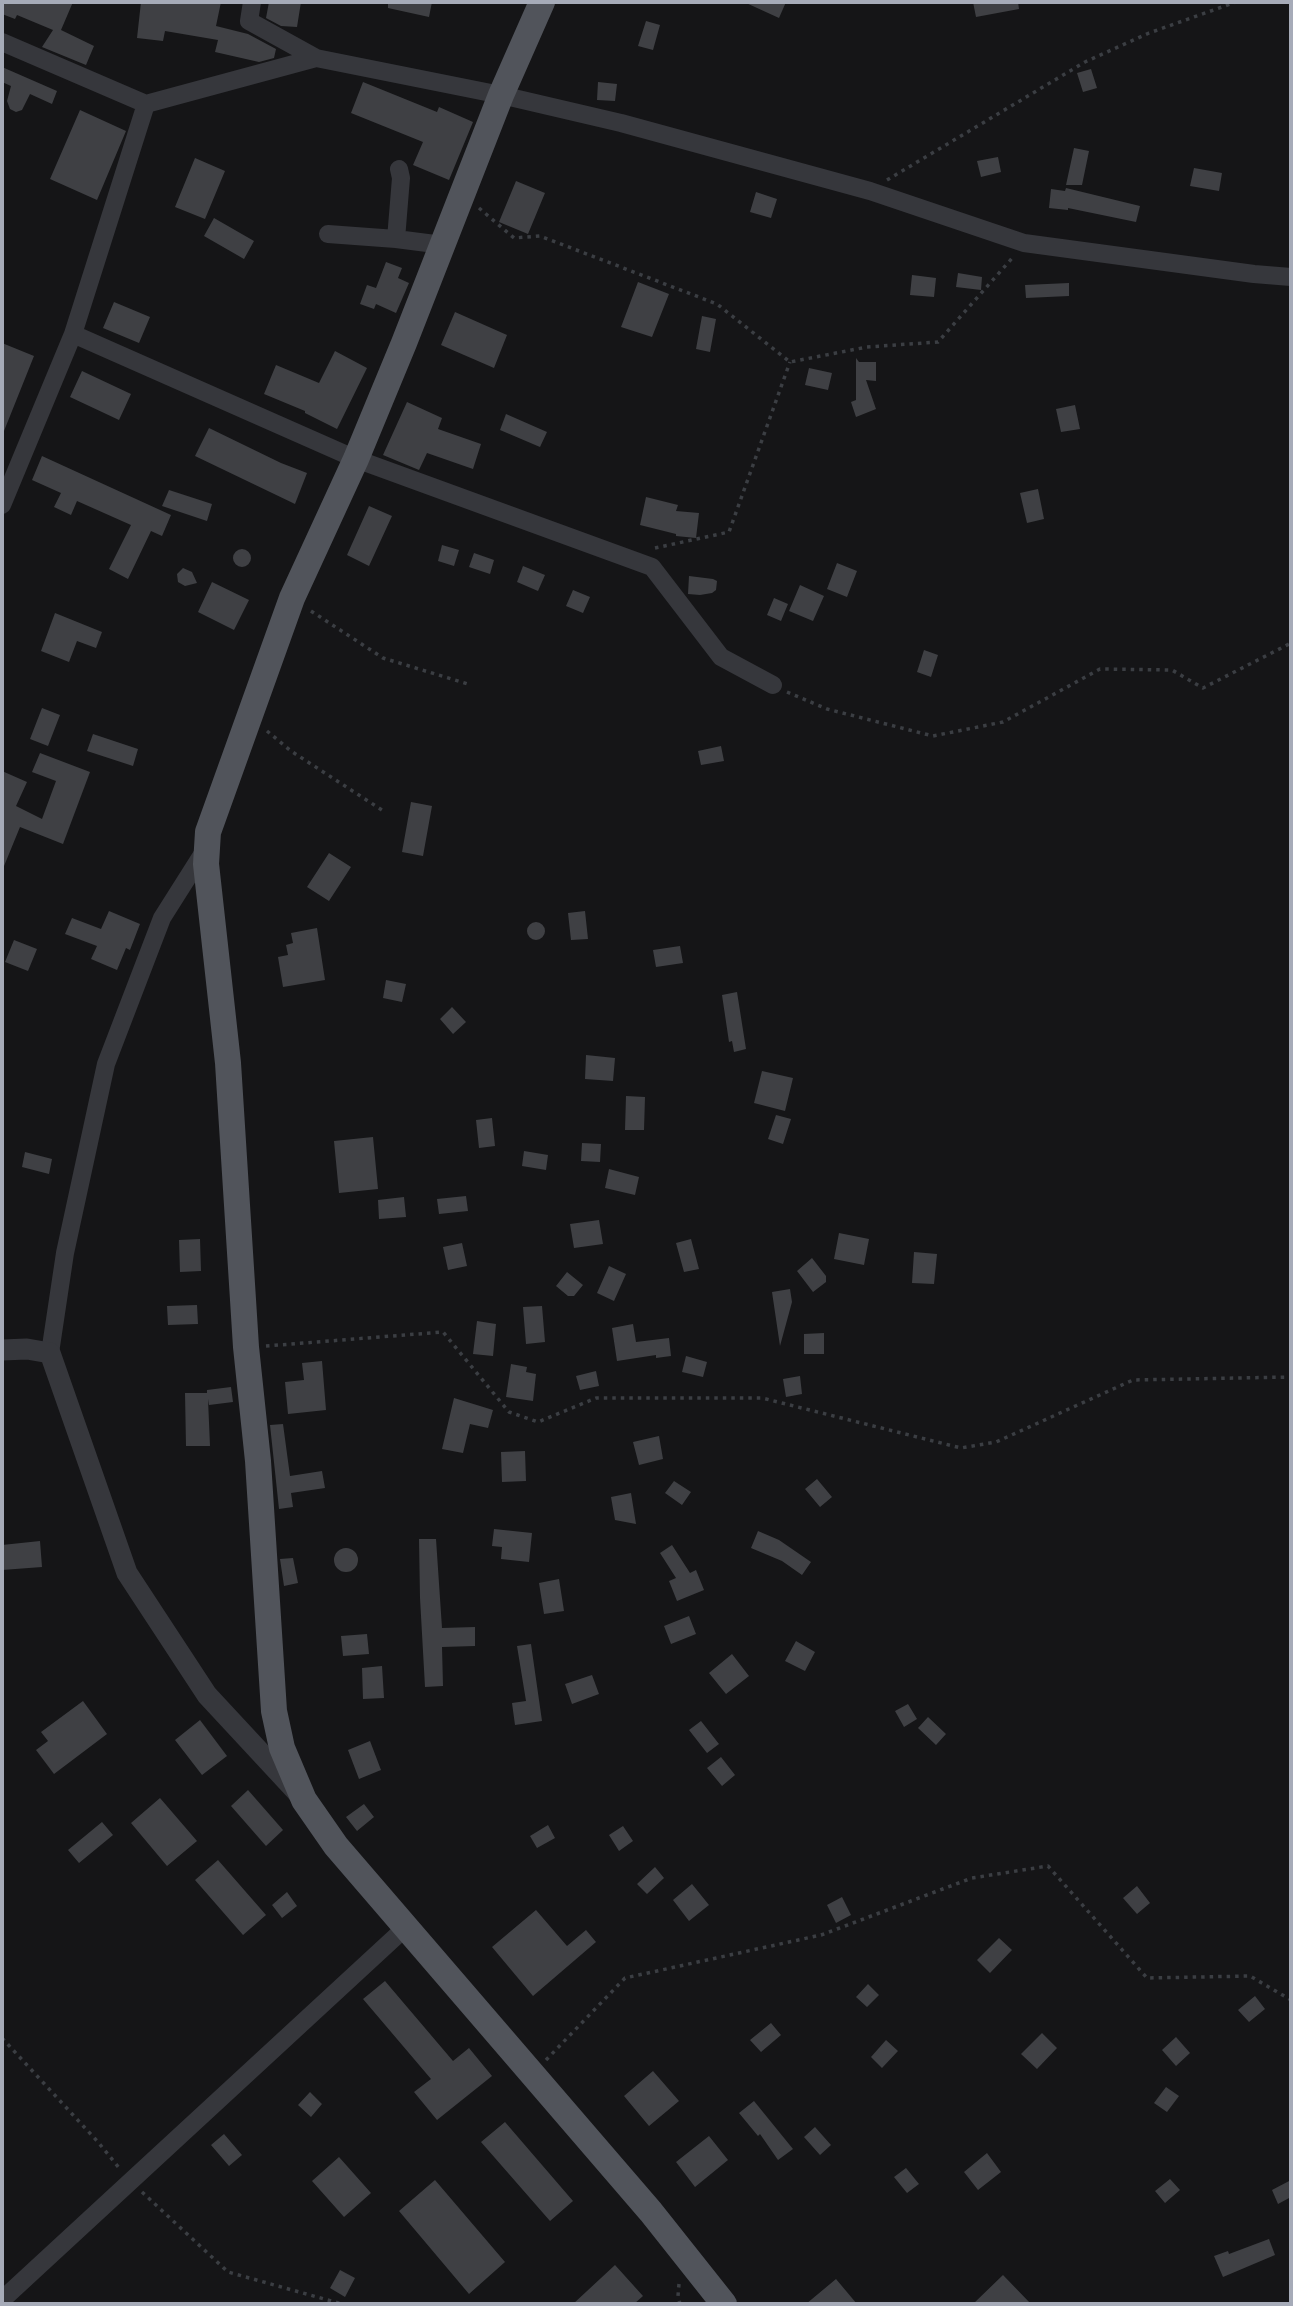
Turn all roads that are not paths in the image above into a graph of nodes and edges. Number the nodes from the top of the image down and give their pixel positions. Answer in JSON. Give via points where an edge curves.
{"nodes":[{"id":1,"x":252,"y":2,"type":"edge"},
{"id":2,"x":542,"y":2,"type":"edge"},
{"id":3,"x":2,"y":42,"type":"edge"},
{"id":4,"x":316,"y":58,"type":"junction"},
{"id":5,"x":501,"y":95,"type":"junction"},
{"id":6,"x":146,"y":104,"type":"junction"},
{"id":7,"x":399,"y":169,"type":"dead end"},
{"id":8,"x":328,"y":234,"type":"dead end"},
{"id":9,"x":396,"y":239,"type":"junction"},
{"id":10,"x":443,"y":245,"type":"junction"},
{"id":11,"x":1291,"y":277,"type":"edge"},
{"id":12,"x":73,"y":334,"type":"junction"},
{"id":13,"x":356,"y":459,"type":"junction"},
{"id":14,"x":2,"y":505,"type":"edge"},
{"id":15,"x":773,"y":685,"type":"road end"},
{"id":16,"x":206,"y":848,"type":"junction"},
{"id":17,"x":2,"y":1350,"type":"edge"},
{"id":18,"x":50,"y":1353,"type":"junction"},
{"id":19,"x":304,"y":1800,"type":"junction"},
{"id":20,"x":405,"y":1928,"type":"junction"},
{"id":21,"x":2,"y":2300,"type":"edge"},
{"id":22,"x":724,"y":2304,"type":"edge"}],
"edges":[{"from":1,"to":4,"type":"street","via":[[249,21]]},
{"from":2,"to":5,"type":"main road"},
{"from":3,"to":6,"type":"street"},
{"from":4,"to":5,"type":"street"},
{"from":4,"to":6,"type":"street"},
{"from":5,"to":10,"type":"main road"},
{"from":5,"to":11,"type":"street","via":[[870,191],[1024,243]]},
{"from":6,"to":12,"type":"street"},
{"from":7,"to":9,"type":"street"},
{"from":8,"to":9,"type":"street"},
{"from":9,"to":10,"type":"street"},
{"from":10,"to":13,"type":"main road"},
{"from":12,"to":13,"type":"street"},
{"from":12,"to":14,"type":"street"},
{"from":13,"to":15,"type":"street","via":[[652,567],[721,657]]},
{"from":13,"to":16,"type":"main road","via":[[292,598]]},
{"from":16,"to":18,"type":"street","via":[[162,918],[106,1064],[65,1253]]},
{"from":16,"to":19,"type":"main road","via":[[228,1063],[274,1711],[282,1748]]},
{"from":17,"to":18,"type":"street"},
{"from":18,"to":19,"type":"street","via":[[127,1573],[207,1695]]},
{"from":19,"to":20,"type":"main road"},
{"from":20,"to":21,"type":"street"},
{"from":20,"to":22,"type":"main road","via":[[651,2212]]}]}
